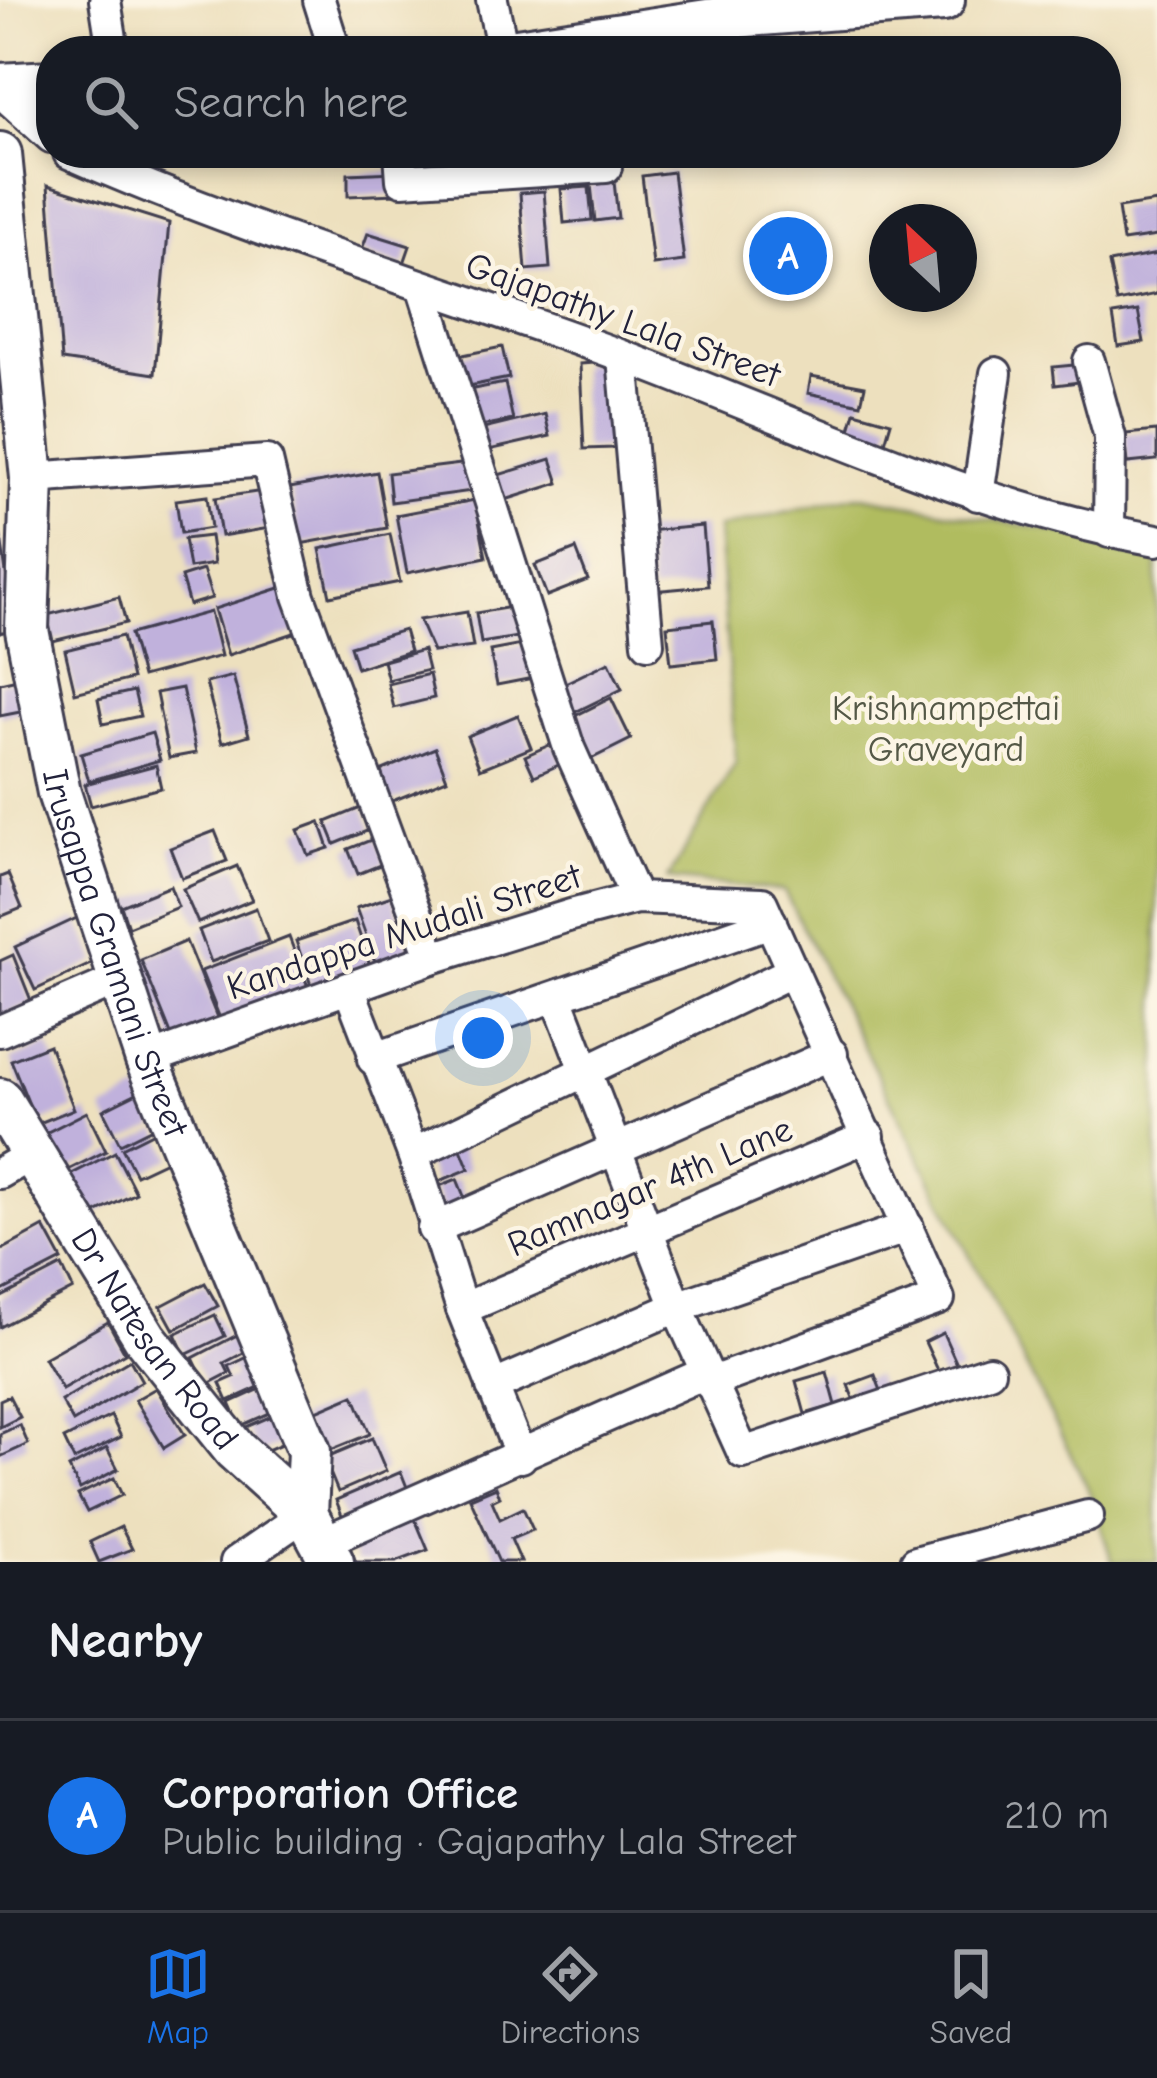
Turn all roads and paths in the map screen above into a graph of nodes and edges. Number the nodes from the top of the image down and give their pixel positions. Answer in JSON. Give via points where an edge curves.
{"nodes":[{"id":1,"x":105,"y":0,"type":"edge"},
{"id":2,"x":319,"y":0,"type":"edge"},
{"id":3,"x":492,"y":0,"type":"edge"},
{"id":4,"x":919,"y":1,"type":"edge"},
{"id":5,"x":745,"y":8,"type":"edge"},
{"id":6,"x":111,"y":36,"type":"edge"},
{"id":7,"x":330,"y":36,"type":"edge"},
{"id":8,"x":502,"y":36,"type":"edge"},
{"id":9,"x":589,"y":36,"type":"edge"},
{"id":10,"x":36,"y":84,"type":"edge"},
{"id":11,"x":0,"y":88,"type":"edge"},
{"id":12,"x":36,"y":123,"type":"edge"},
{"id":13,"x":0,"y":154,"type":"edge"},
{"id":14,"x":108,"y":168,"type":"edge"},
{"id":15,"x":401,"y":168,"type":"edge"},
{"id":16,"x":590,"y":168,"type":"edge"},
{"id":17,"x":423,"y":289,"type":"junction"},
{"id":18,"x":623,"y":357,"type":"junction"},
{"id":19,"x":1089,"y":361,"type":"dead end"},
{"id":20,"x":996,"y":373,"type":"dead end"},
{"id":21,"x":32,"y":478,"type":"junction"},
{"id":22,"x":978,"y":495,"type":"junction"},
{"id":23,"x":1109,"y":532,"type":"junction"},
{"id":24,"x":1157,"y":540,"type":"edge"},
{"id":25,"x":14,"y":634,"type":"edge"},
{"id":26,"x":648,"y":643,"type":"dead end"},
{"id":27,"x":636,"y":898,"type":"junction"},
{"id":28,"x":767,"y":913,"type":"junction"},
{"id":29,"x":432,"y":958,"type":"junction"},
{"id":30,"x":791,"y":972,"type":"junction"},
{"id":31,"x":120,"y":979,"type":"junction"},
{"id":32,"x":350,"y":991,"type":"junction"},
{"id":33,"x":557,"y":1000,"type":"junction"},
{"id":34,"x":0,"y":1031,"type":"edge"},
{"id":35,"x":832,"y":1054,"type":"junction"},
{"id":36,"x":373,"y":1059,"type":"junction"},
{"id":37,"x":147,"y":1060,"type":"junction"},
{"id":38,"x":586,"y":1073,"type":"junction"},
{"id":39,"x":0,"y":1100,"type":"edge"},
{"id":40,"x":869,"y":1136,"type":"junction"},
{"id":41,"x":620,"y":1150,"type":"junction"},
{"id":42,"x":413,"y":1154,"type":"junction"},
{"id":43,"x":17,"y":1163,"type":"edge"},
{"id":44,"x":908,"y":1227,"type":"junction"},
{"id":45,"x":650,"y":1228,"type":"junction"},
{"id":46,"x":434,"y":1229,"type":"junction"},
{"id":47,"x":677,"y":1307,"type":"junction"},
{"id":48,"x":462,"y":1310,"type":"junction"},
{"id":49,"x":989,"y":1371,"type":"dead end"},
{"id":50,"x":707,"y":1378,"type":"junction"},
{"id":51,"x":492,"y":1387,"type":"junction"},
{"id":52,"x":521,"y":1457,"type":"junction"},
{"id":53,"x":1088,"y":1516,"type":"dead end"},
{"id":54,"x":320,"y":1539,"type":"edge"},
{"id":55,"x":236,"y":1562,"type":"edge"},
{"id":56,"x":916,"y":1562,"type":"edge"}],
"edges":[{"from":1,"to":6,"type":"street"},
{"from":2,"to":7,"type":"street"},
{"from":3,"to":8,"type":"street"},
{"from":4,"to":5,"type":"street"},
{"from":5,"to":9,"type":"street"},
{"from":10,"to":11,"type":"street"},
{"from":11,"to":12,"type":"street"},
{"from":13,"to":21,"type":"street","name":"Irusappa Gramani Street"},
{"from":14,"to":17,"type":"street","name":"Gajapathy Lala Street"},
{"from":15,"to":16,"type":"street","via":[[402,180]]},
{"from":17,"to":18,"type":"street","name":"Gajapathy Lala Street"},
{"from":17,"to":27,"type":"street","via":[[569,748]]},
{"from":18,"to":22,"type":"street","name":"Gajapathy Lala Street"},
{"from":18,"to":26,"type":"street"},
{"from":19,"to":23,"type":"street","via":[[1110,436]]},
{"from":20,"to":22,"type":"street"},
{"from":21,"to":25,"type":"street","name":"Irusappa Gramani Street"},
{"from":21,"to":29,"type":"street","via":[[267,461],[298,596]]},
{"from":22,"to":23,"type":"street","name":"Gajapathy Lala Street"},
{"from":23,"to":24,"type":"street","name":"Gajapathy Lala Street"},
{"from":25,"to":31,"type":"street","name":"Irusappa Gramani Street"},
{"from":27,"to":28,"type":"street","name":"Kandappa Mudali Street"},
{"from":27,"to":29,"type":"street","name":"Kandappa Mudali Street"},
{"from":28,"to":30,"type":"street"},
{"from":28,"to":33,"type":"street"},
{"from":29,"to":32,"type":"street","name":"Kandappa Mudali Street"},
{"from":30,"to":35,"type":"street"},
{"from":30,"to":38,"type":"street"},
{"from":31,"to":34,"type":"street"},
{"from":31,"to":37,"type":"street","name":"Irusappa Gramani Street"},
{"from":32,"to":36,"type":"street"},
{"from":32,"to":37,"type":"street","name":"Kandappa Mudali Street"},
{"from":33,"to":36,"type":"street"},
{"from":33,"to":38,"type":"street"},
{"from":35,"to":40,"type":"street"},
{"from":35,"to":41,"type":"street"},
{"from":36,"to":42,"type":"street"},
{"from":37,"to":54,"type":"street","name":"Irusappa Gramani Street","via":[[309,1450]]},
{"from":38,"to":41,"type":"street"},
{"from":38,"to":42,"type":"street"},
{"from":39,"to":43,"type":"street","name":"Dr Natesan Road"},
{"from":40,"to":44,"type":"street"},
{"from":40,"to":45,"type":"street","name":"Ramnagar 4th Lane"},
{"from":41,"to":45,"type":"street"},
{"from":41,"to":46,"type":"street"},
{"from":42,"to":46,"type":"street"},
{"from":43,"to":54,"type":"street","name":"Dr Natesan Road","via":[[235,1450]]},
{"from":44,"to":47,"type":"street"},
{"from":44,"to":50,"type":"street","via":[[939,1299]]},
{"from":45,"to":47,"type":"street"},
{"from":45,"to":48,"type":"street","name":"Ramnagar 4th Lane"},
{"from":46,"to":48,"type":"street"},
{"from":47,"to":50,"type":"street"},
{"from":47,"to":51,"type":"street"},
{"from":48,"to":51,"type":"street"},
{"from":49,"to":50,"type":"street","via":[[743,1453]]},
{"from":50,"to":52,"type":"street"},
{"from":51,"to":52,"type":"street"},
{"from":52,"to":54,"type":"street"},
{"from":53,"to":56,"type":"street"},
{"from":54,"to":55,"type":"street"}]}
